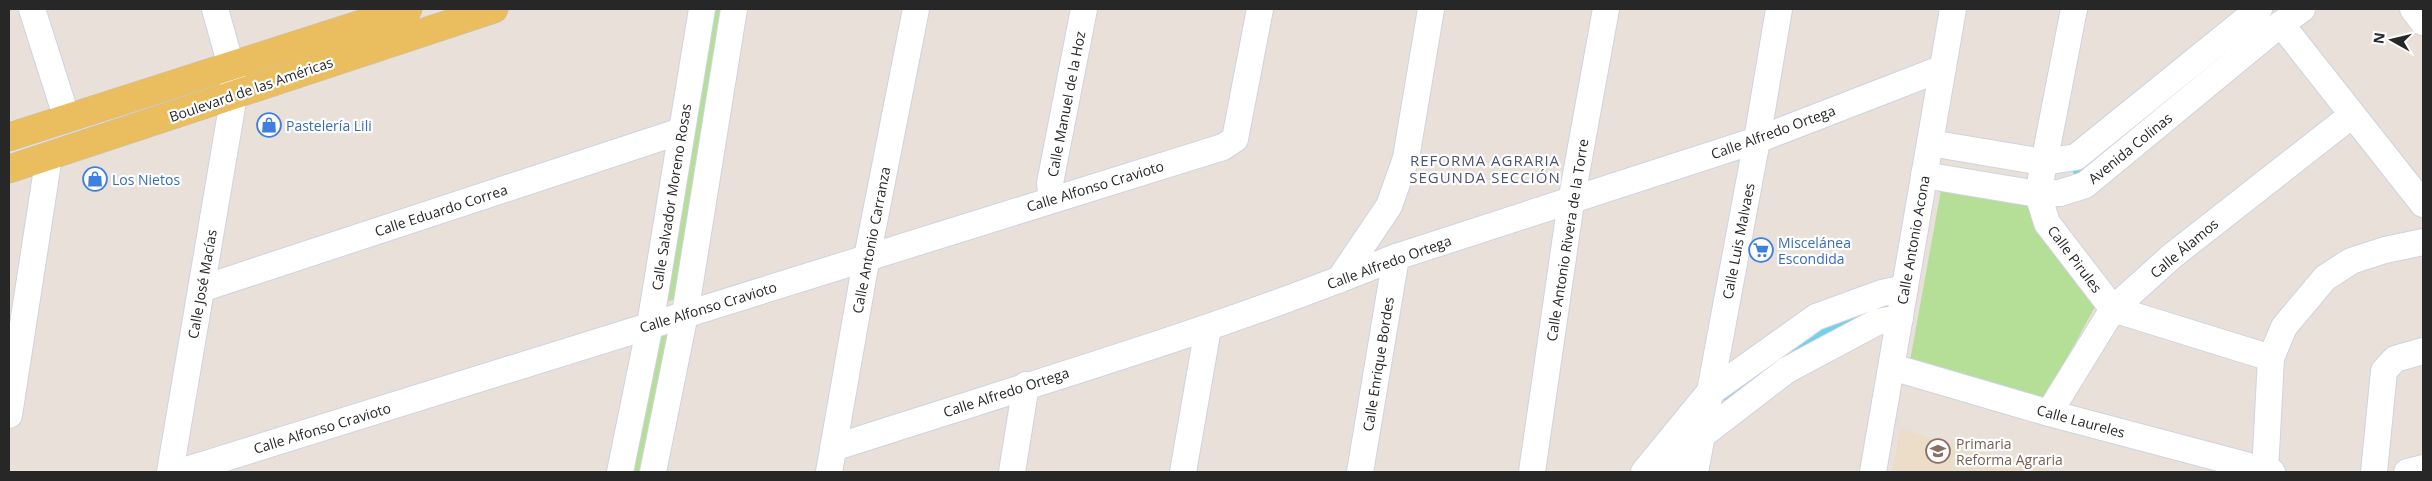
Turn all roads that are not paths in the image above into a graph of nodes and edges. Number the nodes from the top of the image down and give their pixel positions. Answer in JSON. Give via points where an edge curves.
{"nodes":[{"id":1,"x":32,"y":9,"type":"edge"},
{"id":2,"x":215,"y":9,"type":"edge"},
{"id":3,"x":494,"y":9,"type":"edge"},
{"id":4,"x":702,"y":9,"type":"edge"},
{"id":5,"x":734,"y":9,"type":"edge"},
{"id":6,"x":916,"y":9,"type":"edge"},
{"id":7,"x":1084,"y":9,"type":"edge"},
{"id":8,"x":1260,"y":9,"type":"edge"},
{"id":9,"x":1431,"y":9,"type":"edge"},
{"id":10,"x":1606,"y":9,"type":"edge"},
{"id":11,"x":1779,"y":9,"type":"edge"},
{"id":12,"x":1953,"y":9,"type":"edge"},
{"id":13,"x":2259,"y":9,"type":"edge"},
{"id":14,"x":2413,"y":9,"type":"edge"},
{"id":15,"x":399,"y":10,"type":"edge"},
{"id":16,"x":2076,"y":10,"type":"edge"},
{"id":17,"x":2292,"y":16,"type":"edge"},
{"id":18,"x":2423,"y":22,"type":"edge"},
{"id":19,"x":231,"y":66,"type":"junction"},
{"id":20,"x":1943,"y":68,"type":"junction"},
{"id":21,"x":234,"y":96,"type":"junction"},
{"id":22,"x":2352,"y":115,"type":"junction"},
{"id":23,"x":66,"y":119,"type":"junction"},
{"id":24,"x":682,"y":130,"type":"junction"},
{"id":25,"x":9,"y":137,"type":"edge"},
{"id":26,"x":1757,"y":140,"type":"junction"},
{"id":27,"x":1930,"y":144,"type":"junction"},
{"id":28,"x":49,"y":156,"type":"junction"},
{"id":29,"x":2043,"y":162,"type":"junction"},
{"id":30,"x":9,"y":169,"type":"edge"},
{"id":31,"x":1924,"y":176,"type":"junction"},
{"id":32,"x":2038,"y":194,"type":"junction"},
{"id":33,"x":1052,"y":199,"type":"junction"},
{"id":34,"x":1571,"y":202,"type":"junction"},
{"id":35,"x":2423,"y":204,"type":"edge"},
{"id":36,"x":2423,"y":242,"type":"edge"},
{"id":37,"x":1396,"y":256,"type":"junction"},
{"id":38,"x":867,"y":257,"type":"junction"},
{"id":39,"x":1339,"y":280,"type":"junction"},
{"id":40,"x":1905,"y":288,"type":"junction"},
{"id":41,"x":201,"y":290,"type":"junction"},
{"id":42,"x":2113,"y":309,"type":"junction"},
{"id":43,"x":685,"y":314,"type":"junction"},
{"id":44,"x":1900,"y":318,"type":"junction"},
{"id":45,"x":650,"y":325,"type":"junction"},
{"id":46,"x":1208,"y":328,"type":"junction"},
{"id":47,"x":2423,"y":351,"type":"edge"},
{"id":48,"x":2271,"y":358,"type":"junction"},
{"id":49,"x":1892,"y":367,"type":"junction"},
{"id":50,"x":1026,"y":385,"type":"junction"},
{"id":51,"x":1708,"y":394,"type":"junction"},
{"id":52,"x":2049,"y":413,"type":"junction"},
{"id":53,"x":9,"y":415,"type":"edge"},
{"id":54,"x":1701,"y":436,"type":"junction"},
{"id":55,"x":831,"y":460,"type":"edge"},
{"id":56,"x":2423,"y":468,"type":"edge"},
{"id":57,"x":170,"y":472,"type":"edge"},
{"id":58,"x":180,"y":472,"type":"edge"},
{"id":59,"x":620,"y":472,"type":"edge"},
{"id":60,"x":653,"y":472,"type":"edge"},
{"id":61,"x":1012,"y":472,"type":"edge"},
{"id":62,"x":1183,"y":472,"type":"edge"},
{"id":63,"x":1360,"y":472,"type":"edge"},
{"id":64,"x":1532,"y":472,"type":"edge"},
{"id":65,"x":1644,"y":472,"type":"edge"},
{"id":66,"x":1672,"y":472,"type":"edge"},
{"id":67,"x":1695,"y":472,"type":"edge"},
{"id":68,"x":1873,"y":472,"type":"edge"},
{"id":69,"x":2266,"y":472,"type":"edge"},
{"id":70,"x":2272,"y":472,"type":"edge"},
{"id":71,"x":2374,"y":472,"type":"edge"},
{"id":72,"x":2407,"y":472,"type":"edge"}],
"edges":[{"from":1,"to":23,"type":"street"},
{"from":2,"to":19,"type":"street","name":"Calle José Macías"},
{"from":3,"to":21,"type":"main road","name":"Boulevard de las Américas"},
{"from":4,"to":24,"type":"street","name":"Calle Salvador Moreno Rosas"},
{"from":5,"to":43,"type":"street"},
{"from":6,"to":38,"type":"street","name":"Calle Antonio Carranza"},
{"from":7,"to":33,"type":"street","name":"Calle Manuel de la Hoz","via":[[1050,183]]},
{"from":8,"to":33,"type":"street","name":"Calle Alfonso Cravioto","via":[[1235,139],[1224,147]]},
{"from":9,"to":39,"type":"street","via":[[1406,158],[1389,206]]},
{"from":10,"to":34,"type":"street","name":"Calle Antonio Rivera de la Torre"},
{"from":11,"to":26,"type":"street","name":"Calle Luis Malvaes"},
{"from":12,"to":20,"type":"street","name":"Calle Antonio Acona"},
{"from":13,"to":29,"type":"street","name":"Avenida Colinas","via":[[2076,157]]},
{"from":14,"to":18,"type":"street"},
{"from":15,"to":19,"type":"main road","name":"Boulevard de las Américas"},
{"from":16,"to":29,"type":"street","name":"Calle Pirules"},
{"from":17,"to":22,"type":"street"},
{"from":17,"to":32,"type":"street","name":"Avenida Colinas","via":[[2085,185],[2060,193]]},
{"from":19,"to":21,"type":"street","name":"Calle José Macías"},
{"from":19,"to":23,"type":"main road","name":"Boulevard de las Américas"},
{"from":20,"to":26,"type":"street","name":"Calle Alfredo Ortega"},
{"from":20,"to":27,"type":"street","name":"Calle Antonio Acona"},
{"from":21,"to":28,"type":"main road","name":"Boulevard de las Américas"},
{"from":21,"to":41,"type":"street","name":"Calle José Macías"},
{"from":22,"to":35,"type":"street"},
{"from":22,"to":42,"type":"street","name":"Calle Álamos","via":[[2172,256]]},
{"from":23,"to":25,"type":"main road","name":"Boulevard de las Américas"},
{"from":24,"to":41,"type":"street","name":"Calle Eduardo Correa"},
{"from":24,"to":45,"type":"street","name":"Calle Salvador Moreno Rosas"},
{"from":26,"to":34,"type":"street","name":"Calle Alfredo Ortega"},
{"from":26,"to":51,"type":"street","name":"Calle Luis Malvaes"},
{"from":27,"to":29,"type":"street","name":"Avenida Colinas"},
{"from":27,"to":31,"type":"street","name":"Calle Antonio Acona"},
{"from":28,"to":30,"type":"main road","name":"Boulevard de las Américas"},
{"from":28,"to":53,"type":"street"},
{"from":29,"to":32,"type":"street","name":"Calle Pirules"},
{"from":31,"to":32,"type":"street","name":"Avenida Colinas"},
{"from":31,"to":40,"type":"street","name":"Calle Antonio Acona"},
{"from":32,"to":42,"type":"street","name":"Calle Pirules","via":[[2048,223]]},
{"from":33,"to":38,"type":"street","name":"Calle Alfonso Cravioto"},
{"from":34,"to":37,"type":"street","name":"Calle Alfredo Ortega"},
{"from":34,"to":64,"type":"street","name":"Calle Antonio Rivera de la Torre"},
{"from":36,"to":48,"type":"street","via":[[2351,261],[2325,278],[2284,327]]},
{"from":37,"to":39,"type":"street","name":"Calle Alfredo Ortega"},
{"from":37,"to":63,"type":"street","name":"Calle Enrique Bordes"},
{"from":38,"to":43,"type":"street","name":"Calle Alfonso Cravioto"},
{"from":38,"to":55,"type":"street","name":"Calle Antonio Carranza"},
{"from":39,"to":46,"type":"street","name":"Calle Alfredo Ortega"},
{"from":40,"to":44,"type":"street","name":"Calle Antonio Acona"},
{"from":40,"to":51,"type":"street","via":[[1816,317]]},
{"from":41,"to":57,"type":"street","name":"Calle José Macías"},
{"from":42,"to":48,"type":"street"},
{"from":42,"to":52,"type":"street","name":"Calle Álamos"},
{"from":43,"to":45,"type":"street","name":"Calle Alfonso Cravioto"},
{"from":43,"to":60,"type":"street"},
{"from":44,"to":49,"type":"street","name":"Calle Antonio Acona"},
{"from":44,"to":54,"type":"street","via":[[1877,322],[1787,370]]},
{"from":45,"to":58,"type":"street","name":"Calle Alfonso Cravioto"},
{"from":45,"to":59,"type":"street","name":"Calle Salvador Moreno Rosas"},
{"from":46,"to":50,"type":"street","name":"Calle Alfredo Ortega"},
{"from":46,"to":62,"type":"street"},
{"from":47,"to":71,"type":"street","via":[[2395,359],[2384,371]]},
{"from":48,"to":69,"type":"street"},
{"from":49,"to":52,"type":"street","name":"Calle Laureles"},
{"from":49,"to":68,"type":"street","name":"Calle Antonio Acona"},
{"from":50,"to":55,"type":"street","name":"Calle Alfredo Ortega"},
{"from":50,"to":61,"type":"street"},
{"from":51,"to":54,"type":"street","name":"Calle Luis Malvaes"},
{"from":51,"to":65,"type":"street"},
{"from":52,"to":69,"type":"street","name":"Calle Laureles"},
{"from":54,"to":66,"type":"street"},
{"from":54,"to":67,"type":"street","name":"Calle Luis Malvaes"},
{"from":56,"to":72,"type":"street"},
{"from":69,"to":70,"type":"street","name":"Calle Laureles"}]}
